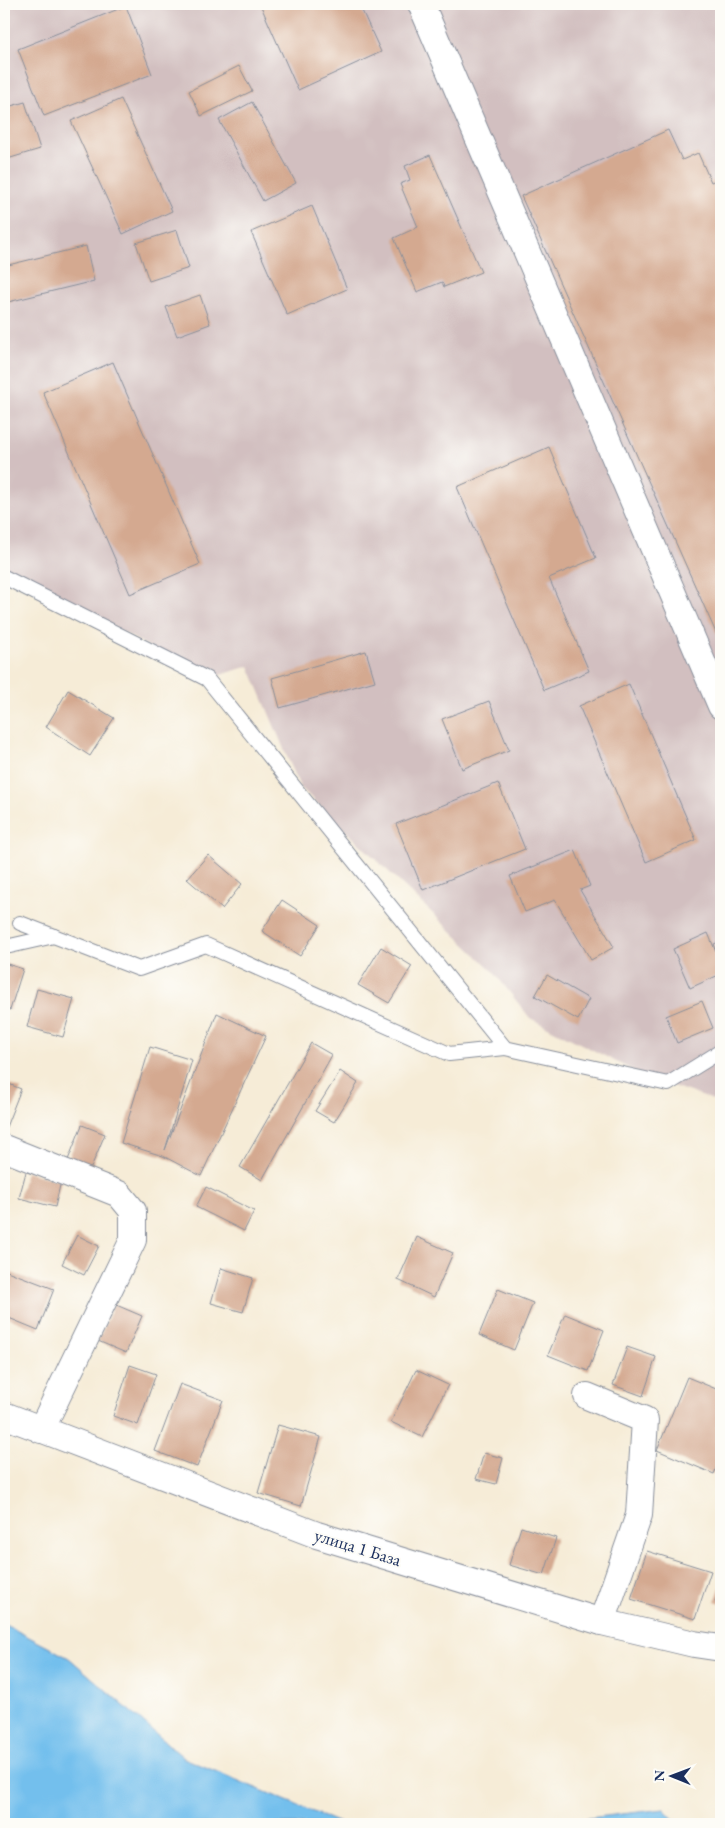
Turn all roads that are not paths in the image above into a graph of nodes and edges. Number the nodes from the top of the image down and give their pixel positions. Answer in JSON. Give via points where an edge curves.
{"nodes":[{"id":1,"x":422,"y":4,"type":"edge"},
{"id":2,"x":4,"y":577,"type":"edge"},
{"id":3,"x":721,"y":706,"type":"edge"},
{"id":4,"x":20,"y":923,"type":"dead end"},
{"id":5,"x":54,"y":936,"type":"junction"},
{"id":6,"x":4,"y":944,"type":"edge"},
{"id":7,"x":505,"y":1048,"type":"junction"},
{"id":8,"x":721,"y":1051,"type":"edge"},
{"id":9,"x":4,"y":1148,"type":"edge"},
{"id":10,"x":587,"y":1396,"type":"dead end"},
{"id":11,"x":4,"y":1415,"type":"edge"},
{"id":12,"x":41,"y":1430,"type":"junction"},
{"id":13,"x":602,"y":1622,"type":"junction"},
{"id":14,"x":721,"y":1648,"type":"edge"}],
"edges":[{"from":1,"to":3,"type":"street"},
{"from":2,"to":7,"type":"lane","via":[[208,680]]},
{"from":4,"to":5,"type":"lane"},
{"from":5,"to":6,"type":"lane","via":[[10,946]]},
{"from":5,"to":7,"type":"lane","via":[[139,968],[206,945],[450,1054]]},
{"from":7,"to":8,"type":"lane","via":[[668,1084]]},
{"from":9,"to":12,"type":"street","via":[[119,1194],[134,1211],[133,1240]]},
{"from":10,"to":13,"type":"street","via":[[645,1420],[639,1515]]},
{"from":11,"to":12,"type":"street","name":"улица 1 База"},
{"from":12,"to":13,"type":"street","name":"улица 1 База","via":[[318,1535]]},
{"from":13,"to":14,"type":"street","name":"улица 1 База"}]}
